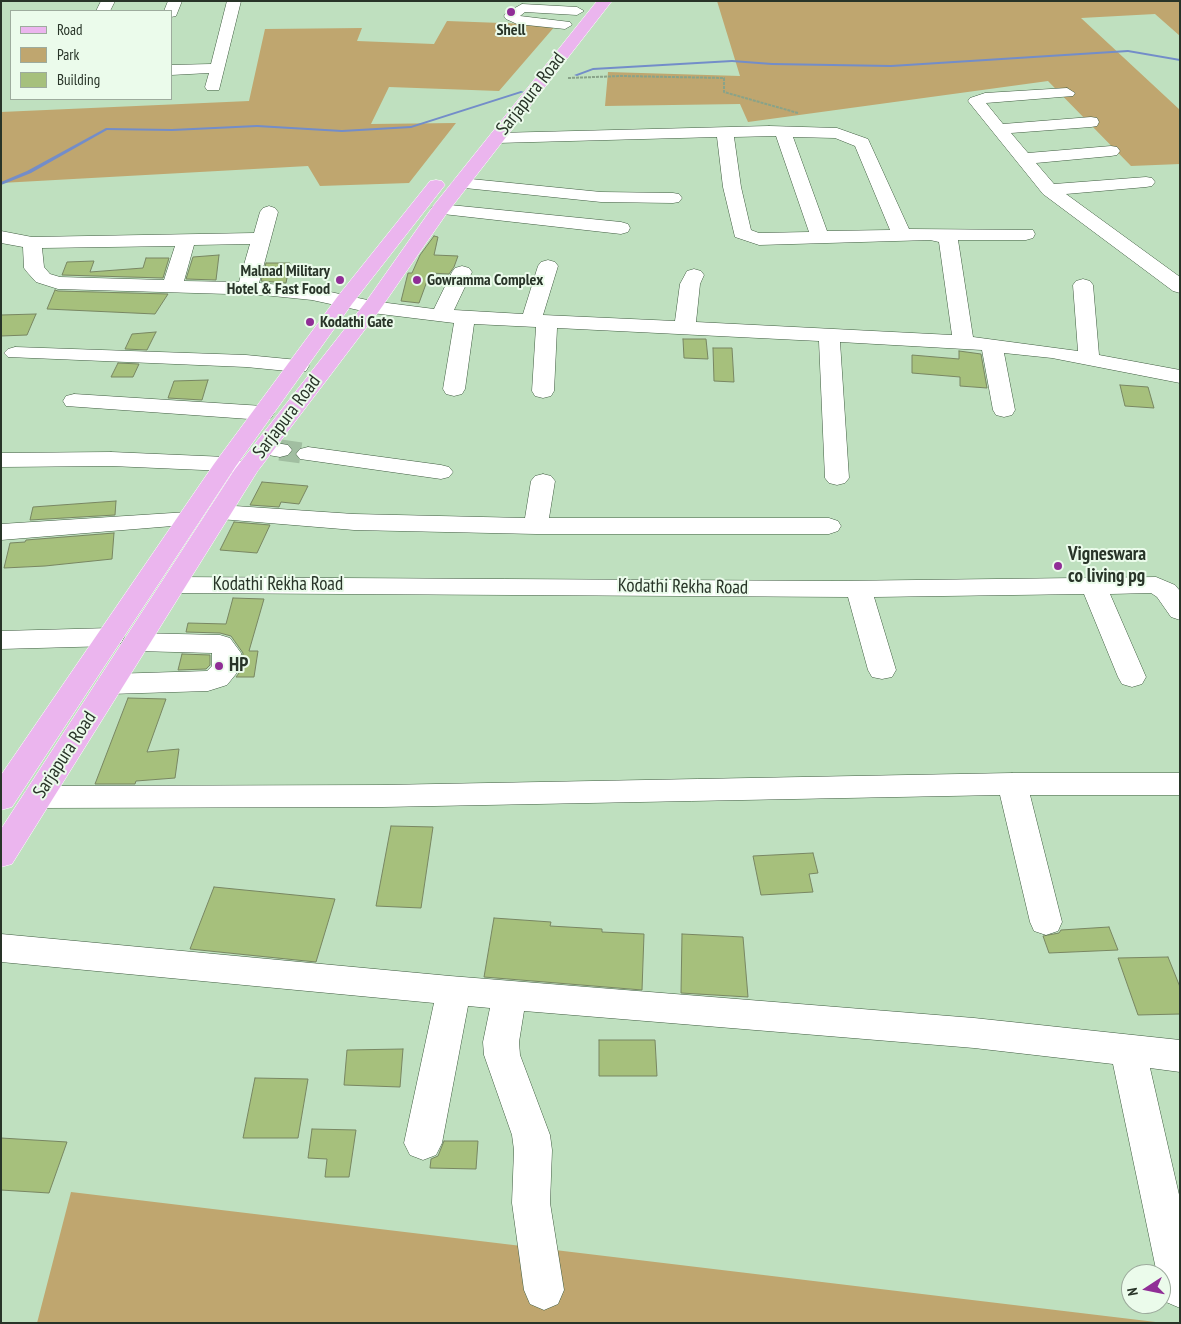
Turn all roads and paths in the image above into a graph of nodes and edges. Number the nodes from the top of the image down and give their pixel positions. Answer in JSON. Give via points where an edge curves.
{"nodes":[{"id":1,"x":234,"y":1,"type":"edge"},
{"id":2,"x":605,"y":1,"type":"edge"},
{"id":3,"x":581,"y":6,"type":"edge"},
{"id":4,"x":565,"y":25,"type":"junction"},
{"id":5,"x":553,"y":40,"type":"dead end"},
{"id":6,"x":218,"y":68,"type":"junction"},
{"id":7,"x":172,"y":70,"type":"edge"},
{"id":8,"x":542,"y":81,"type":"junction"},
{"id":9,"x":213,"y":87,"type":"dead end"},
{"id":10,"x":1067,"y":93,"type":"dead end"},
{"id":11,"x":504,"y":100,"type":"dead end"},
{"id":12,"x":803,"y":114,"type":"dead end"},
{"id":13,"x":1091,"y":122,"type":"dead end"},
{"id":14,"x":999,"y":129,"type":"junction"},
{"id":15,"x":724,"y":132,"type":"junction"},
{"id":16,"x":783,"y":133,"type":"junction"},
{"id":17,"x":497,"y":138,"type":"junction"},
{"id":18,"x":1111,"y":151,"type":"dead end"},
{"id":19,"x":1024,"y":159,"type":"junction"},
{"id":20,"x":461,"y":182,"type":"junction"},
{"id":21,"x":1146,"y":182,"type":"dead end"},
{"id":22,"x":1048,"y":190,"type":"junction"},
{"id":23,"x":673,"y":198,"type":"dead end"},
{"id":24,"x":440,"y":209,"type":"junction"},
{"id":25,"x":269,"y":212,"type":"dead end"},
{"id":26,"x":621,"y":228,"type":"dead end"},
{"id":27,"x":1026,"y":234,"type":"dead end"},
{"id":28,"x":902,"y":235,"type":"junction"},
{"id":29,"x":941,"y":235,"type":"junction"},
{"id":30,"x":1,"y":237,"type":"edge"},
{"id":31,"x":820,"y":237,"type":"junction"},
{"id":32,"x":262,"y":238,"type":"junction"},
{"id":33,"x":186,"y":240,"type":"junction"},
{"id":34,"x":32,"y":243,"type":"junction"},
{"id":35,"x":548,"y":266,"type":"dead end"},
{"id":36,"x":462,"y":272,"type":"dead end"},
{"id":37,"x":694,"y":275,"type":"dead end"},
{"id":38,"x":1083,"y":285,"type":"dead end"},
{"id":39,"x":172,"y":287,"type":"junction"},
{"id":40,"x":1180,"y":287,"type":"edge"},
{"id":41,"x":247,"y":289,"type":"junction"},
{"id":42,"x":345,"y":300,"type":"junction"},
{"id":43,"x":372,"y":306,"type":"junction"},
{"id":44,"x":441,"y":316,"type":"junction"},
{"id":45,"x":466,"y":317,"type":"junction"},
{"id":46,"x":539,"y":321,"type":"junction"},
{"id":47,"x":685,"y":328,"type":"junction"},
{"id":48,"x":829,"y":335,"type":"junction"},
{"id":49,"x":963,"y":342,"type":"junction"},
{"id":50,"x":992,"y":345,"type":"junction"},
{"id":51,"x":15,"y":353,"type":"dead end"},
{"id":52,"x":1089,"y":359,"type":"junction"},
{"id":53,"x":298,"y":366,"type":"junction"},
{"id":54,"x":1180,"y":377,"type":"edge"},
{"id":55,"x":454,"y":389,"type":"dead end"},
{"id":56,"x":543,"y":391,"type":"dead end"},
{"id":57,"x":74,"y":402,"type":"dead end"},
{"id":58,"x":1004,"y":410,"type":"dead end"},
{"id":59,"x":263,"y":413,"type":"junction"},
{"id":60,"x":308,"y":454,"type":"tunnel mouth"},
{"id":61,"x":1,"y":460,"type":"edge"},
{"id":62,"x":236,"y":467,"type":"junction"},
{"id":63,"x":441,"y":472,"type":"dead end"},
{"id":64,"x":837,"y":478,"type":"dead end"},
{"id":65,"x":543,"y":481,"type":"dead end"},
{"id":66,"x":220,"y":512,"type":"junction"},
{"id":67,"x":188,"y":519,"type":"junction"},
{"id":68,"x":536,"y":526,"type":"junction"},
{"id":69,"x":829,"y":526,"type":"dead end"},
{"id":70,"x":1,"y":532,"type":"edge"},
{"id":71,"x":174,"y":584,"type":"junction"},
{"id":72,"x":1094,"y":586,"type":"junction"},
{"id":73,"x":859,"y":589,"type":"junction"},
{"id":74,"x":1180,"y":611,"type":"edge"},
{"id":75,"x":1,"y":640,"type":"edge"},
{"id":76,"x":124,"y":640,"type":"junction"},
{"id":77,"x":882,"y":670,"type":"dead end"},
{"id":78,"x":1132,"y":677,"type":"dead end"},
{"id":79,"x":110,"y":684,"type":"junction"},
{"id":80,"x":1012,"y":784,"type":"junction"},
{"id":81,"x":1180,"y":784,"type":"edge"},
{"id":82,"x":38,"y":797,"type":"junction"},
{"id":83,"x":1,"y":799,"type":"edge"},
{"id":84,"x":1,"y":855,"type":"edge"},
{"id":85,"x":1046,"y":922,"type":"dead end"},
{"id":86,"x":1,"y":948,"type":"edge"},
{"id":87,"x":454,"y":990,"type":"junction"},
{"id":88,"x":510,"y":995,"type":"junction"},
{"id":89,"x":1128,"y":1050,"type":"junction"},
{"id":90,"x":1180,"y":1056,"type":"edge"},
{"id":91,"x":423,"y":1143,"type":"dead end"},
{"id":92,"x":1176,"y":1252,"type":"edge"},
{"id":93,"x":1180,"y":1288,"type":"edge"},
{"id":94,"x":544,"y":1290,"type":"dead end"}],
"edges":[{"from":1,"to":6,"type":"street"},
{"from":2,"to":8,"type":"main road","name":"Sarjapura Road"},
{"from":3,"to":4,"type":"main road","name":"Sarjapura Road"},
{"from":3,"to":4,"type":"street","via":[[522,8],[511,16],[517,20]]},
{"from":4,"to":5,"type":"main road","name":"Sarjapura Road"},
{"from":6,"to":7,"type":"street"},
{"from":6,"to":9,"type":"street"},
{"from":8,"to":12,"type":"path","via":[[621,76],[724,78],[724,92]]},
{"from":8,"to":17,"type":"main road","name":"Sarjapura Road"},
{"from":10,"to":14,"type":"street","via":[[976,101]]},
{"from":11,"to":42,"type":"main road","name":"Sarjapura Road"},
{"from":13,"to":14,"type":"street"},
{"from":14,"to":19,"type":"street"},
{"from":15,"to":16,"type":"street"},
{"from":15,"to":17,"type":"street"},
{"from":15,"to":31,"type":"street","via":[[742,233],[759,239]]},
{"from":16,"to":28,"type":"street","via":[[837,133],[862,143]]},
{"from":16,"to":31,"type":"street"},
{"from":17,"to":20,"type":"main road","name":"Sarjapura Road"},
{"from":18,"to":19,"type":"street"},
{"from":19,"to":22,"type":"street"},
{"from":20,"to":23,"type":"street","via":[[600,197]]},
{"from":20,"to":24,"type":"main road","name":"Sarjapura Road"},
{"from":21,"to":22,"type":"street"},
{"from":22,"to":40,"type":"street"},
{"from":24,"to":26,"type":"street"},
{"from":24,"to":43,"type":"main road","name":"Sarjapura Road"},
{"from":25,"to":32,"type":"street"},
{"from":27,"to":29,"type":"street"},
{"from":28,"to":29,"type":"street"},
{"from":28,"to":31,"type":"street"},
{"from":29,"to":49,"type":"street","via":[[948,239]]},
{"from":30,"to":34,"type":"street"},
{"from":32,"to":33,"type":"street"},
{"from":32,"to":41,"type":"street"},
{"from":33,"to":34,"type":"street"},
{"from":33,"to":39,"type":"street"},
{"from":34,"to":39,"type":"street","via":[[34,268],[43,278],[58,283]]},
{"from":35,"to":46,"type":"street"},
{"from":36,"to":44,"type":"street"},
{"from":37,"to":47,"type":"street"},
{"from":38,"to":52,"type":"street"},
{"from":39,"to":41,"type":"street"},
{"from":41,"to":42,"type":"street"},
{"from":42,"to":43,"type":"street"},
{"from":42,"to":53,"type":"main road","name":"Sarjapura Road"},
{"from":43,"to":44,"type":"street"},
{"from":43,"to":62,"type":"main road","name":"Sarjapura Road","via":[[272,449]]},
{"from":44,"to":45,"type":"street"},
{"from":45,"to":46,"type":"street"},
{"from":45,"to":55,"type":"street"},
{"from":46,"to":47,"type":"street"},
{"from":46,"to":56,"type":"street"},
{"from":47,"to":48,"type":"street"},
{"from":48,"to":49,"type":"street"},
{"from":48,"to":64,"type":"street"},
{"from":49,"to":50,"type":"street"},
{"from":50,"to":52,"type":"street"},
{"from":50,"to":58,"type":"street"},
{"from":51,"to":53,"type":"street","via":[[246,360]]},
{"from":52,"to":54,"type":"street"},
{"from":53,"to":59,"type":"main road","name":"Sarjapura Road"},
{"from":57,"to":59,"type":"street"},
{"from":59,"to":62,"type":"main road","name":"Sarjapura Road"},
{"from":60,"to":63,"type":"street"},
{"from":61,"to":62,"type":"street","via":[[111,458]]},
{"from":62,"to":66,"type":"main road","name":"Sarjapura Road"},
{"from":62,"to":67,"type":"main road","name":"Sarjapura Road"},
{"from":65,"to":68,"type":"street"},
{"from":66,"to":68,"type":"street","via":[[354,522]]},
{"from":66,"to":71,"type":"main road","name":"Sarjapura Road"},
{"from":67,"to":70,"type":"street"},
{"from":67,"to":76,"type":"main road","name":"Sarjapura Road"},
{"from":68,"to":69,"type":"street"},
{"from":71,"to":73,"type":"street","name":"Kodathi Rekha Road"},
{"from":71,"to":76,"type":"main road","name":"Sarjapura Road"},
{"from":72,"to":73,"type":"street","name":"Kodathi Rekha Road"},
{"from":72,"to":74,"type":"street","name":"Kodathi Rekha Road","via":[[1156,585],[1166,590]]},
{"from":72,"to":78,"type":"street"},
{"from":73,"to":77,"type":"street"},
{"from":75,"to":76,"type":"street"},
{"from":76,"to":79,"type":"main road","name":"Sarjapura Road"},
{"from":76,"to":79,"type":"street","via":[[220,644],[227,653],[226,669],[213,680]]},
{"from":76,"to":83,"type":"main road","name":"Sarjapura Road"},
{"from":79,"to":82,"type":"main road","name":"Sarjapura Road"},
{"from":80,"to":81,"type":"street"},
{"from":80,"to":82,"type":"street","via":[[402,796]]},
{"from":80,"to":85,"type":"street"},
{"from":82,"to":84,"type":"main road","name":"Sarjapura Road"},
{"from":86,"to":87,"type":"street"},
{"from":87,"to":88,"type":"street"},
{"from":87,"to":91,"type":"street"},
{"from":88,"to":89,"type":"street","via":[[974,1033]]},
{"from":88,"to":94,"type":"street","via":[[501,1042],[502,1055],[531,1135],[531,1202]]},
{"from":89,"to":90,"type":"street"},
{"from":89,"to":92,"type":"street"},
{"from":92,"to":93,"type":"street"}]}
